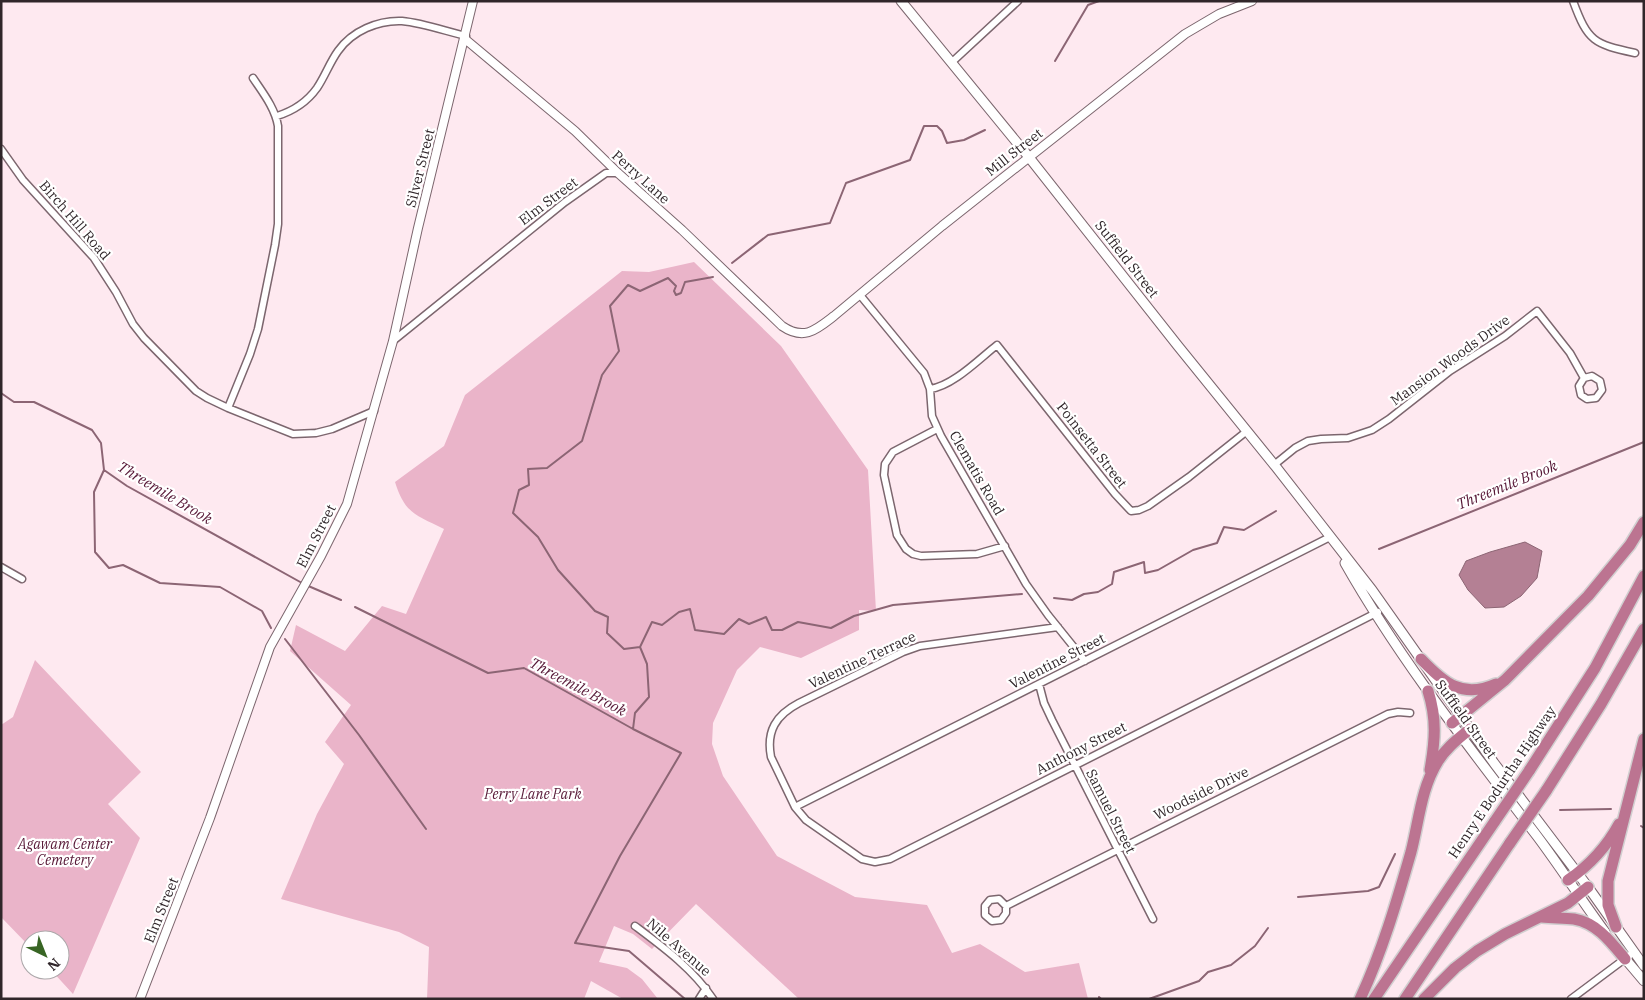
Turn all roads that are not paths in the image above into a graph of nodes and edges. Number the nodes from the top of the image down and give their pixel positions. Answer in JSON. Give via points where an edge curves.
{"nodes":[{"id":1,"x":473,"y":1,"type":"edge"},
{"id":2,"x":900,"y":1,"type":"edge"},
{"id":3,"x":1018,"y":1,"type":"edge"},
{"id":4,"x":1252,"y":1,"type":"edge"},
{"id":5,"x":1573,"y":1,"type":"edge"},
{"id":6,"x":465,"y":37,"type":"junction"},
{"id":7,"x":1635,"y":53,"type":"dead end"},
{"id":8,"x":951,"y":63,"type":"junction"},
{"id":9,"x":254,"y":78,"type":"dead end"},
{"id":10,"x":277,"y":116,"type":"junction"},
{"id":11,"x":1,"y":149,"type":"edge"},
{"id":12,"x":1028,"y":156,"type":"junction"},
{"id":13,"x":618,"y":173,"type":"junction"},
{"id":14,"x":860,"y":295,"type":"junction"},
{"id":15,"x":799,"y":334,"type":"joint"},
{"id":16,"x":393,"y":341,"type":"junction"},
{"id":17,"x":1584,"y":378,"type":"dead end"},
{"id":18,"x":930,"y":389,"type":"junction"},
{"id":19,"x":228,"y":408,"type":"junction"},
{"id":20,"x":374,"y":411,"type":"junction"},
{"id":21,"x":937,"y":429,"type":"junction"},
{"id":22,"x":1247,"y":431,"type":"junction"},
{"id":23,"x":1274,"y":464,"type":"junction"},
{"id":24,"x":1644,"y":522,"type":"edge"},
{"id":25,"x":1330,"y":537,"type":"junction"},
{"id":26,"x":1004,"y":546,"type":"junction"},
{"id":27,"x":1,"y":567,"type":"edge"},
{"id":28,"x":1644,"y":576,"type":"edge"},
{"id":29,"x":22,"y":579,"type":"dead end"},
{"id":30,"x":1385,"y":608,"type":"junction"},
{"id":31,"x":1375,"y":614,"type":"junction"},
{"id":32,"x":1058,"y":627,"type":"junction"},
{"id":33,"x":1644,"y":629,"type":"edge"},
{"id":34,"x":1421,"y":659,"type":"junction"},
{"id":35,"x":1085,"y":661,"type":"junction"},
{"id":36,"x":1505,"y":680,"type":"junction"},
{"id":37,"x":1039,"y":684,"type":"junction"},
{"id":38,"x":1428,"y":691,"type":"junction"},
{"id":39,"x":1410,"y":713,"type":"dead end"},
{"id":40,"x":1456,"y":719,"type":"junction"},
{"id":41,"x":1466,"y":732,"type":"junction"},
{"id":42,"x":1644,"y":739,"type":"edge"},
{"id":43,"x":1075,"y":766,"type":"junction"},
{"id":44,"x":1427,"y":786,"type":"junction"},
{"id":45,"x":795,"y":807,"type":"junction"},
{"id":46,"x":1627,"y":807,"type":"junction"},
{"id":47,"x":1116,"y":850,"type":"junction"},
{"id":48,"x":1573,"y":877,"type":"junction"},
{"id":49,"x":1588,"y":887,"type":"junction"},
{"id":50,"x":1578,"y":895,"type":"junction"},
{"id":51,"x":1006,"y":906,"type":"dead end"},
{"id":52,"x":1542,"y":917,"type":"junction"},
{"id":53,"x":1152,"y":919,"type":"dead end"},
{"id":54,"x":635,"y":926,"type":"dead end"},
{"id":55,"x":1616,"y":926,"type":"junction"},
{"id":56,"x":1630,"y":956,"type":"junction"},
{"id":57,"x":1644,"y":966,"type":"edge"},
{"id":58,"x":1644,"y":982,"type":"edge"},
{"id":59,"x":706,"y":988,"type":"junction"},
{"id":60,"x":140,"y":999,"type":"edge"},
{"id":61,"x":699,"y":999,"type":"edge"},
{"id":62,"x":713,"y":999,"type":"edge"},
{"id":63,"x":1360,"y":999,"type":"edge"},
{"id":64,"x":1374,"y":999,"type":"edge"},
{"id":65,"x":1405,"y":999,"type":"edge"},
{"id":66,"x":1424,"y":999,"type":"edge"},
{"id":67,"x":1571,"y":999,"type":"edge"}],
"edges":[{"from":1,"to":6,"type":"street","name":"Silver Street"},
{"from":2,"to":8,"type":"main road","name":"Suffield Street"},
{"from":3,"to":8,"type":"street"},
{"from":4,"to":12,"type":"street","name":"Mill Street","via":[[1219,14],[1184,34]]},
{"from":5,"to":7,"type":"street","via":[[1591,38],[1607,47]]},
{"from":6,"to":10,"type":"street","via":[[401,21],[366,28],[338,51],[308,98]]},
{"from":6,"to":13,"type":"street","name":"Perry Lane"},
{"from":6,"to":16,"type":"street","name":"Silver Street"},
{"from":8,"to":12,"type":"main road","name":"Suffield Street"},
{"from":9,"to":10,"type":"street"},
{"from":10,"to":19,"type":"street","via":[[280,136],[275,245],[258,329]]},
{"from":11,"to":19,"type":"street","name":"Birch Hill Road","via":[[23,180],[94,258],[144,338],[196,391]]},
{"from":12,"to":14,"type":"street","name":"Mill Street"},
{"from":12,"to":22,"type":"main road","name":"Suffield Street"},
{"from":13,"to":15,"type":"street","name":"Perry Lane","via":[[776,320]]},
{"from":13,"to":16,"type":"street","name":"Elm Street","via":[[606,173],[565,202]]},
{"from":14,"to":15,"type":"street","name":"Mill Street","via":[[816,329]]},
{"from":14,"to":18,"type":"street","name":"Clematis Road","via":[[924,373]]},
{"from":16,"to":20,"type":"street","name":"Elm Street"},
{"from":17,"to":23,"type":"street","name":"Mansion Woods Drive","via":[[1537,311],[1372,430],[1348,438],[1308,441]]},
{"from":18,"to":21,"type":"street","name":"Clematis Road","via":[[932,416]]},
{"from":18,"to":22,"type":"street","name":"Poinsetta Street","via":[[950,381],[997,344],[1118,498],[1134,511],[1145,508],[1176,487]]},
{"from":19,"to":20,"type":"street","name":"Birch Hill Road","via":[[293,434],[332,429]]},
{"from":20,"to":60,"type":"street","name":"Elm Street","via":[[347,504],[270,647],[210,818]]},
{"from":21,"to":26,"type":"street","name":"Clematis Road"},
{"from":21,"to":26,"type":"street","via":[[894,452],[885,464],[884,476],[900,543],[909,552],[921,556],[977,554]]},
{"from":22,"to":23,"type":"main road","name":"Suffield Street"},
{"from":23,"to":25,"type":"main road","name":"Suffield Street"},
{"from":24,"to":36,"type":"highway","via":[[1630,546],[1588,596]]},
{"from":25,"to":30,"type":"main road","name":"Suffield Street"},
{"from":25,"to":31,"type":"main road","name":"Suffield Street"},
{"from":25,"to":35,"type":"street","name":"Valentine Street"},
{"from":26,"to":32,"type":"street","name":"Clematis Road","via":[[1026,584]]},
{"from":27,"to":29,"type":"street"},
{"from":28,"to":64,"type":"highway","name":"Henry E Bodurtha Highway","bridge":true,"via":[[1595,668]]},
{"from":30,"to":31,"type":"street","name":"Anthony Street"},
{"from":30,"to":34,"type":"main road","name":"Suffield Street"},
{"from":31,"to":38,"type":"main road","name":"Suffield Street"},
{"from":31,"to":43,"type":"street","name":"Anthony Street"},
{"from":32,"to":35,"type":"street","name":"Clematis Road"},
{"from":32,"to":45,"type":"street","name":"Valentine Terrace","via":[[920,646],[791,707],[777,720],[770,748]]},
{"from":33,"to":65,"type":"highway","bridge":true,"via":[[1546,791]]},
{"from":34,"to":36,"type":"highway","via":[[1441,679],[1456,688],[1483,688]]},
{"from":34,"to":40,"type":"main road","name":"Suffield Street"},
{"from":35,"to":37,"type":"street","name":"Valentine Street"},
{"from":36,"to":40,"type":"highway"},
{"from":37,"to":43,"type":"street","name":"Samuel Street","via":[[1048,711]]},
{"from":37,"to":45,"type":"street","name":"Valentine Street"},
{"from":38,"to":40,"type":"main road","name":"Suffield Street"},
{"from":38,"to":44,"type":"highway","via":[[1435,726]]},
{"from":39,"to":47,"type":"street","name":"Woodside Drive","via":[[1388,714]]},
{"from":40,"to":41,"type":"main road","name":"Suffield Street"},
{"from":41,"to":44,"type":"highway","via":[[1441,756]]},
{"from":41,"to":48,"type":"main road","name":"Suffield Street"},
{"from":42,"to":46,"type":"highway"},
{"from":43,"to":45,"type":"street","name":"Anthony Street","via":[[881,862],[856,856],[806,820]]},
{"from":43,"to":47,"type":"street","name":"Samuel Street"},
{"from":44,"to":63,"type":"highway","via":[[1388,928]]},
{"from":46,"to":48,"type":"highway","via":[[1605,847]]},
{"from":46,"to":55,"type":"highway","via":[[1608,881],[1608,905]]},
{"from":47,"to":51,"type":"street","name":"Woodside Drive"},
{"from":47,"to":53,"type":"street","name":"Samuel Street"},
{"from":48,"to":49,"type":"main road","name":"Suffield Street"},
{"from":48,"to":50,"type":"main road","name":"Suffield Street"},
{"from":49,"to":50,"type":"highway"},
{"from":49,"to":55,"type":"main road","name":"Suffield Street"},
{"from":50,"to":52,"type":"highway"},
{"from":50,"to":56,"type":"main road","name":"Suffield Street"},
{"from":52,"to":56,"type":"highway","via":[[1576,920],[1592,926]]},
{"from":52,"to":66,"type":"highway","via":[[1477,951],[1451,971]]},
{"from":54,"to":59,"type":"street","name":"Nile Avenue","via":[[672,954]]},
{"from":55,"to":56,"type":"main road","name":"Suffield Street"},
{"from":56,"to":57,"type":"main road","name":"Suffield Street"},
{"from":56,"to":58,"type":"main road","name":"Suffield Street"},
{"from":56,"to":67,"type":"street"},
{"from":59,"to":61,"type":"street"},
{"from":59,"to":62,"type":"street","name":"Nile Avenue"}]}
